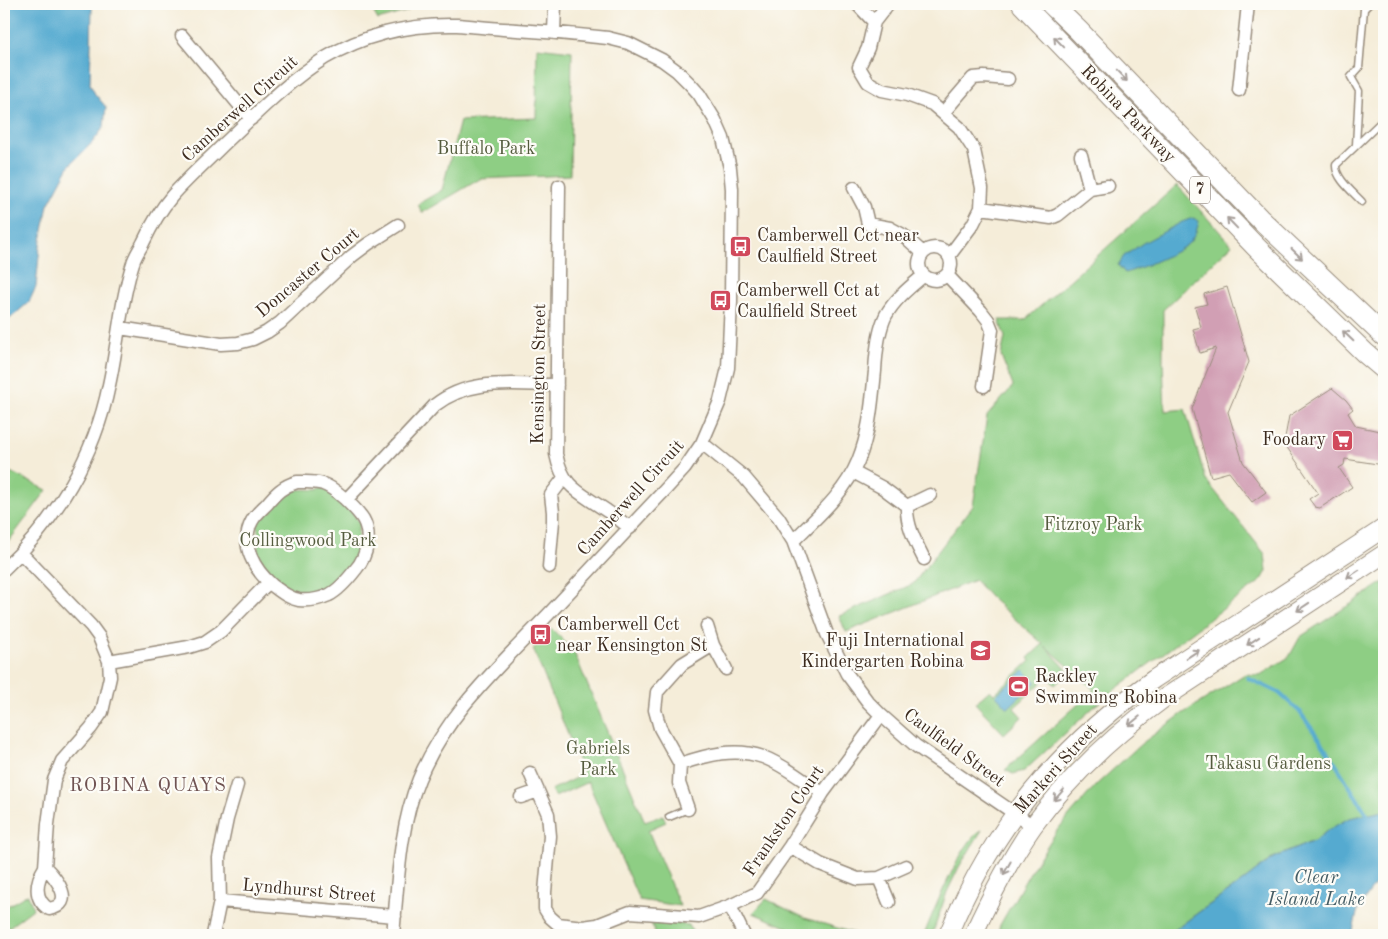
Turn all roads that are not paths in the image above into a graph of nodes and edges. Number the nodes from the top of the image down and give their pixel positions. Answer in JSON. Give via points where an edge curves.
{"nodes":[{"id":1,"x":555,"y":4,"type":"edge"},
{"id":2,"x":857,"y":4,"type":"edge"},
{"id":3,"x":888,"y":4,"type":"edge"},
{"id":4,"x":1022,"y":4,"type":"edge"},
{"id":5,"x":1051,"y":4,"type":"edge"},
{"id":6,"x":1248,"y":4,"type":"edge"},
{"id":7,"x":1369,"y":4,"type":"edge"},
{"id":8,"x":874,"y":22,"type":"junction"},
{"id":9,"x":554,"y":33,"type":"junction"},
{"id":10,"x":182,"y":36,"type":"dead end"},
{"id":11,"x":1008,"y":79,"type":"dead end"},
{"id":12,"x":1239,"y":90,"type":"dead end"},
{"id":13,"x":943,"y":113,"type":"junction"},
{"id":14,"x":251,"y":119,"type":"junction"},
{"id":15,"x":1384,"y":119,"type":"edge"},
{"id":16,"x":1356,"y":145,"type":"junction"},
{"id":17,"x":1081,"y":156,"type":"dead end"},
{"id":18,"x":559,"y":186,"type":"dead end"},
{"id":19,"x":1108,"y":186,"type":"dead end"},
{"id":20,"x":854,"y":188,"type":"dead end"},
{"id":21,"x":1090,"y":189,"type":"junction"},
{"id":22,"x":1362,"y":202,"type":"dead end"},
{"id":23,"x":981,"y":208,"type":"junction"},
{"id":24,"x":398,"y":225,"type":"dead end"},
{"id":25,"x":923,"y":253,"type":"junction"},
{"id":26,"x":949,"y":256,"type":"junction"},
{"id":27,"x":947,"y":275,"type":"junction"},
{"id":28,"x":923,"y":276,"type":"junction"},
{"id":29,"x":120,"y":328,"type":"junction"},
{"id":30,"x":1384,"y":336,"type":"edge"},
{"id":31,"x":1384,"y":370,"type":"edge"},
{"id":32,"x":557,"y":385,"type":"junction"},
{"id":33,"x":984,"y":386,"type":"dead end"},
{"id":34,"x":702,"y":443,"type":"junction"},
{"id":35,"x":853,"y":472,"type":"junction"},
{"id":36,"x":564,"y":478,"type":"junction"},
{"id":37,"x":930,"y":495,"type":"dead end"},
{"id":38,"x":346,"y":500,"type":"junction"},
{"id":39,"x":907,"y":506,"type":"junction"},
{"id":40,"x":630,"y":528,"type":"junction"},
{"id":41,"x":1384,"y":528,"type":"edge"},
{"id":42,"x":793,"y":541,"type":"junction"},
{"id":43,"x":21,"y":553,"type":"junction"},
{"id":44,"x":1384,"y":554,"type":"edge"},
{"id":45,"x":924,"y":559,"type":"dead end"},
{"id":46,"x":549,"y":566,"type":"dead end"},
{"id":47,"x":4,"y":569,"type":"edge"},
{"id":48,"x":269,"y":582,"type":"junction"},
{"id":49,"x":706,"y":626,"type":"dead end"},
{"id":50,"x":713,"y":645,"type":"junction"},
{"id":51,"x":109,"y":661,"type":"junction"},
{"id":52,"x":726,"y":669,"type":"dead end"},
{"id":53,"x":881,"y":715,"type":"junction"},
{"id":54,"x":680,"y":764,"type":"junction"},
{"id":55,"x":530,"y":772,"type":"dead end"},
{"id":56,"x":237,"y":785,"type":"dead end"},
{"id":57,"x":538,"y":791,"type":"junction"},
{"id":58,"x":823,"y":793,"type":"junction"},
{"id":59,"x":521,"y":797,"type":"dead end"},
{"id":60,"x":688,"y":809,"type":"joint"},
{"id":61,"x":1014,"y":814,"type":"junction"},
{"id":62,"x":669,"y":817,"type":"dead end"},
{"id":63,"x":1033,"y":826,"type":"junction"},
{"id":64,"x":790,"y":846,"type":"junction"},
{"id":65,"x":906,"y":866,"type":"dead end"},
{"id":66,"x":45,"y":867,"type":"dead end"},
{"id":67,"x":879,"y":878,"type":"junction"},
{"id":68,"x":220,"y":901,"type":"junction"},
{"id":69,"x":890,"y":902,"type":"dead end"},
{"id":70,"x":730,"y":906,"type":"junction"},
{"id":71,"x":395,"y":916,"type":"junction"},
{"id":72,"x":212,"y":935,"type":"edge"},
{"id":73,"x":393,"y":935,"type":"edge"},
{"id":74,"x":744,"y":935,"type":"edge"},
{"id":75,"x":948,"y":935,"type":"edge"},
{"id":76,"x":973,"y":935,"type":"edge"}],
"edges":[{"from":1,"to":9,"type":"street"},
{"from":2,"to":8,"type":"street"},
{"from":3,"to":8,"type":"street"},
{"from":31,"to":4,"type":"main road","name":"Robina Parkway","number":"7","one_way":true,"via":[[1257,248]]},
{"from":5,"to":30,"type":"main road","name":"Robina Parkway","number":"7","one_way":true,"via":[[1259,218]]},
{"from":6,"to":12,"type":"street"},
{"from":7,"to":16,"type":"lane","via":[[1364,9],[1359,68],[1351,77],[1358,91]]},
{"from":8,"to":13,"type":"street","via":[[868,48],[859,67],[868,82],[882,90],[932,104]]},
{"from":9,"to":14,"type":"street","name":"Camberwell Circuit","via":[[458,25],[402,28],[379,34],[343,48],[310,68]]},
{"from":9,"to":34,"type":"street","name":"Camberwell Circuit","via":[[608,38],[628,43],[662,60],[699,94],[724,138],[732,189],[728,368],[720,401]]},
{"from":10,"to":14,"type":"street"},
{"from":11,"to":13,"type":"street","via":[[973,78]]},
{"from":13,"to":23,"type":"street","via":[[958,127],[974,150],[982,188]]},
{"from":14,"to":29,"type":"street","name":"Camberwell Circuit","via":[[172,197],[149,230],[134,262],[122,305]]},
{"from":15,"to":16,"type":"lane"},
{"from":16,"to":22,"type":"lane","via":[[1336,165],[1336,171]]},
{"from":17,"to":21,"type":"street"},
{"from":18,"to":32,"type":"street","name":"Kensington Street"},
{"from":19,"to":21,"type":"street"},
{"from":20,"to":25,"type":"street","via":[[868,224],[890,228]]},
{"from":21,"to":23,"type":"street","via":[[1052,218]]},
{"from":23,"to":26,"type":"street"},
{"from":24,"to":29,"type":"street","name":"Doncaster Court","via":[[352,256],[280,322],[253,339],[221,344]]},
{"from":25,"to":26,"type":"street","via":[[934,248]]},
{"from":25,"to":28,"type":"street","via":[[918,262]]},
{"from":26,"to":27,"type":"street","via":[[951,264]]},
{"from":27,"to":28,"type":"street","via":[[940,280]]},
{"from":27,"to":33,"type":"street","via":[[981,311],[992,330]]},
{"from":28,"to":35,"type":"street","via":[[886,315],[879,336],[866,435]]},
{"from":29,"to":43,"type":"street","name":"Camberwell Circuit","via":[[107,395],[85,457],[50,518]]},
{"from":32,"to":36,"type":"street","name":"Kensington Street","via":[[556,454]]},
{"from":32,"to":38,"type":"street","via":[[473,386],[451,394],[435,405]]},
{"from":34,"to":40,"type":"street","name":"Camberwell Circuit","via":[[685,468]]},
{"from":34,"to":42,"type":"street","name":"Caulfield Street","via":[[744,478],[778,517]]},
{"from":35,"to":39,"type":"street"},
{"from":35,"to":42,"type":"street","via":[[828,506]]},
{"from":36,"to":40,"type":"street","name":"Kensington Street","via":[[581,495]]},
{"from":36,"to":46,"type":"street","via":[[551,495],[553,521]]},
{"from":37,"to":39,"type":"street"},
{"from":38,"to":48,"type":"street","via":[[364,520],[366,528],[366,553],[355,570],[328,596],[311,600],[298,600]]},
{"from":38,"to":48,"type":"street","via":[[325,484],[315,482],[297,482],[281,488],[259,512],[249,531],[250,557]]},
{"from":39,"to":45,"type":"street","via":[[906,514]]},
{"from":40,"to":71,"type":"street","name":"Camberwell Circuit","via":[[516,647],[451,721],[428,759],[411,803]]},
{"from":61,"to":41,"type":"main road","name":"Markeri Street","one_way":true,"via":[[1069,750],[1122,702]]},
{"from":42,"to":53,"type":"street","name":"Caulfield Street","via":[[827,634],[847,674]]},
{"from":43,"to":47,"type":"street","name":"Camberwell Circuit"},
{"from":43,"to":51,"type":"street","via":[[91,626]]},
{"from":44,"to":63,"type":"main road","name":"Markeri Street","one_way":true,"via":[[1135,720],[1086,764]]},
{"from":48,"to":51,"type":"street","via":[[221,631],[205,642]]},
{"from":49,"to":50,"type":"street"},
{"from":50,"to":52,"type":"street"},
{"from":50,"to":54,"type":"street","via":[[682,664],[657,692],[655,710],[660,728]]},
{"from":51,"to":66,"type":"street","via":[[110,677],[102,712],[62,761],[54,780]]},
{"from":53,"to":58,"type":"street","name":"Frankston Court"},
{"from":53,"to":61,"type":"street","name":"Caulfield Street","via":[[923,751]]},
{"from":54,"to":58,"type":"street","via":[[721,753],[763,757]]},
{"from":54,"to":60,"type":"street","via":[[679,783]]},
{"from":55,"to":57,"type":"street","name":"Frankston Court"},
{"from":56,"to":68,"type":"street","via":[[220,858]]},
{"from":57,"to":59,"type":"street"},
{"from":57,"to":70,"type":"street","name":"Frankston Court","via":[[548,814],[550,836],[546,909],[558,924],[583,928],[630,912],[699,917]]},
{"from":58,"to":64,"type":"street","name":"Frankston Court"},
{"from":60,"to":62,"type":"lane"},
{"from":61,"to":63,"type":"street","name":"Caulfield Street"},
{"from":61,"to":75,"type":"main road","name":"Markeri Street","via":[[977,874]]},
{"from":63,"to":76,"type":"main road","name":"Markeri Street","one_way":true,"via":[[1006,869]]},
{"from":64,"to":67,"type":"street","via":[[820,864],[858,879]]},
{"from":64,"to":70,"type":"street","name":"Frankston Court","via":[[757,893]]},
{"from":65,"to":67,"type":"street"},
{"from":67,"to":69,"type":"street"},
{"from":68,"to":71,"type":"street","name":"Lyndhurst Street"},
{"from":68,"to":72,"type":"street"},
{"from":70,"to":74,"type":"street"},
{"from":71,"to":73,"type":"street","name":"Camberwell Circuit"}]}
